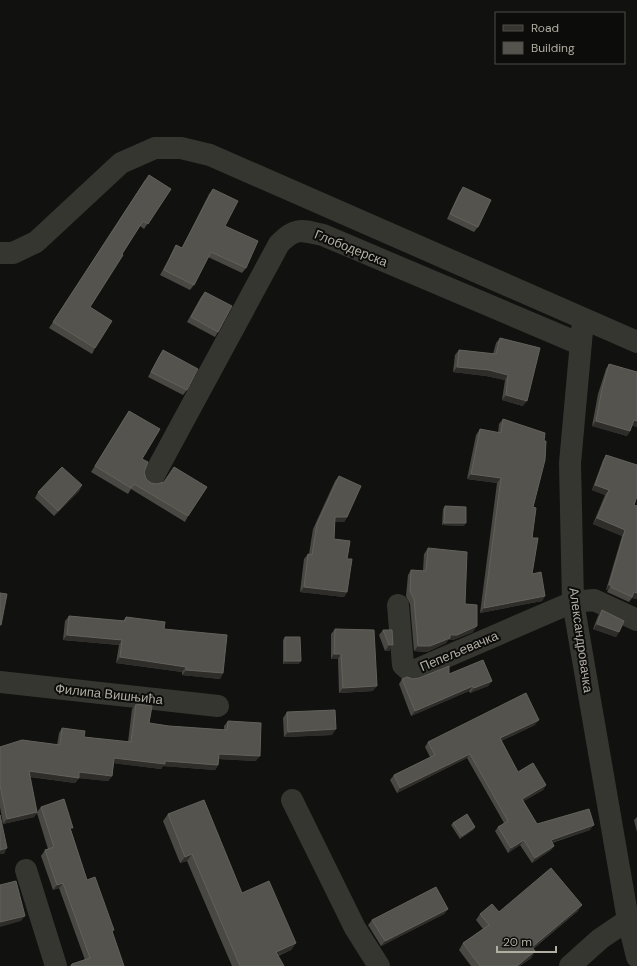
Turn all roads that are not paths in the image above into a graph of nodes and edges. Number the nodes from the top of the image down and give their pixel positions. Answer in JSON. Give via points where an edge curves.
{"nodes":[{"id":1,"x":0,"y":253,"type":"edge"},
{"id":2,"x":583,"y":320,"type":"junction"},
{"id":3,"x":637,"y":342,"type":"edge"},
{"id":4,"x":580,"y":344,"type":"junction"},
{"id":5,"x":153,"y":477,"type":"dead end"},
{"id":6,"x":573,"y":602,"type":"junction"},
{"id":7,"x":398,"y":605,"type":"dead end"},
{"id":8,"x":637,"y":620,"type":"edge"},
{"id":9,"x":0,"y":682,"type":"edge"},
{"id":10,"x":218,"y":706,"type":"dead end"},
{"id":11,"x":292,"y":800,"type":"dead end"},
{"id":12,"x":26,"y":870,"type":"dead end"},
{"id":13,"x":628,"y":920,"type":"junction"},
{"id":14,"x":637,"y":957,"type":"edge"},
{"id":15,"x":56,"y":966,"type":"edge"},
{"id":16,"x":379,"y":966,"type":"edge"},
{"id":17,"x":570,"y":966,"type":"edge"}],
"edges":[{"from":1,"to":2,"type":"street","via":[[13,253],[36,242],[121,163],[155,148],[182,148],[210,155]]},
{"from":2,"to":3,"type":"street"},
{"from":2,"to":4,"type":"street","name":"Александровачка"},
{"from":4,"to":5,"type":"street","name":"Глободерска","via":[[323,235],[302,230],[289,233],[279,244]]},
{"from":4,"to":6,"type":"street","name":"Александровачка","via":[[570,463]]},
{"from":6,"to":7,"type":"street","name":"Пепељевачка","via":[[411,672],[403,665]]},
{"from":6,"to":8,"type":"street","via":[[594,600]]},
{"from":6,"to":13,"type":"street","name":"Александровачка"},
{"from":9,"to":10,"type":"street","name":"Филипа Вишњића"},
{"from":11,"to":16,"type":"street","via":[[355,928]]},
{"from":12,"to":15,"type":"street"},
{"from":13,"to":14,"type":"street","name":"Александровачка"},
{"from":13,"to":17,"type":"street","via":[[600,939]]}]}
